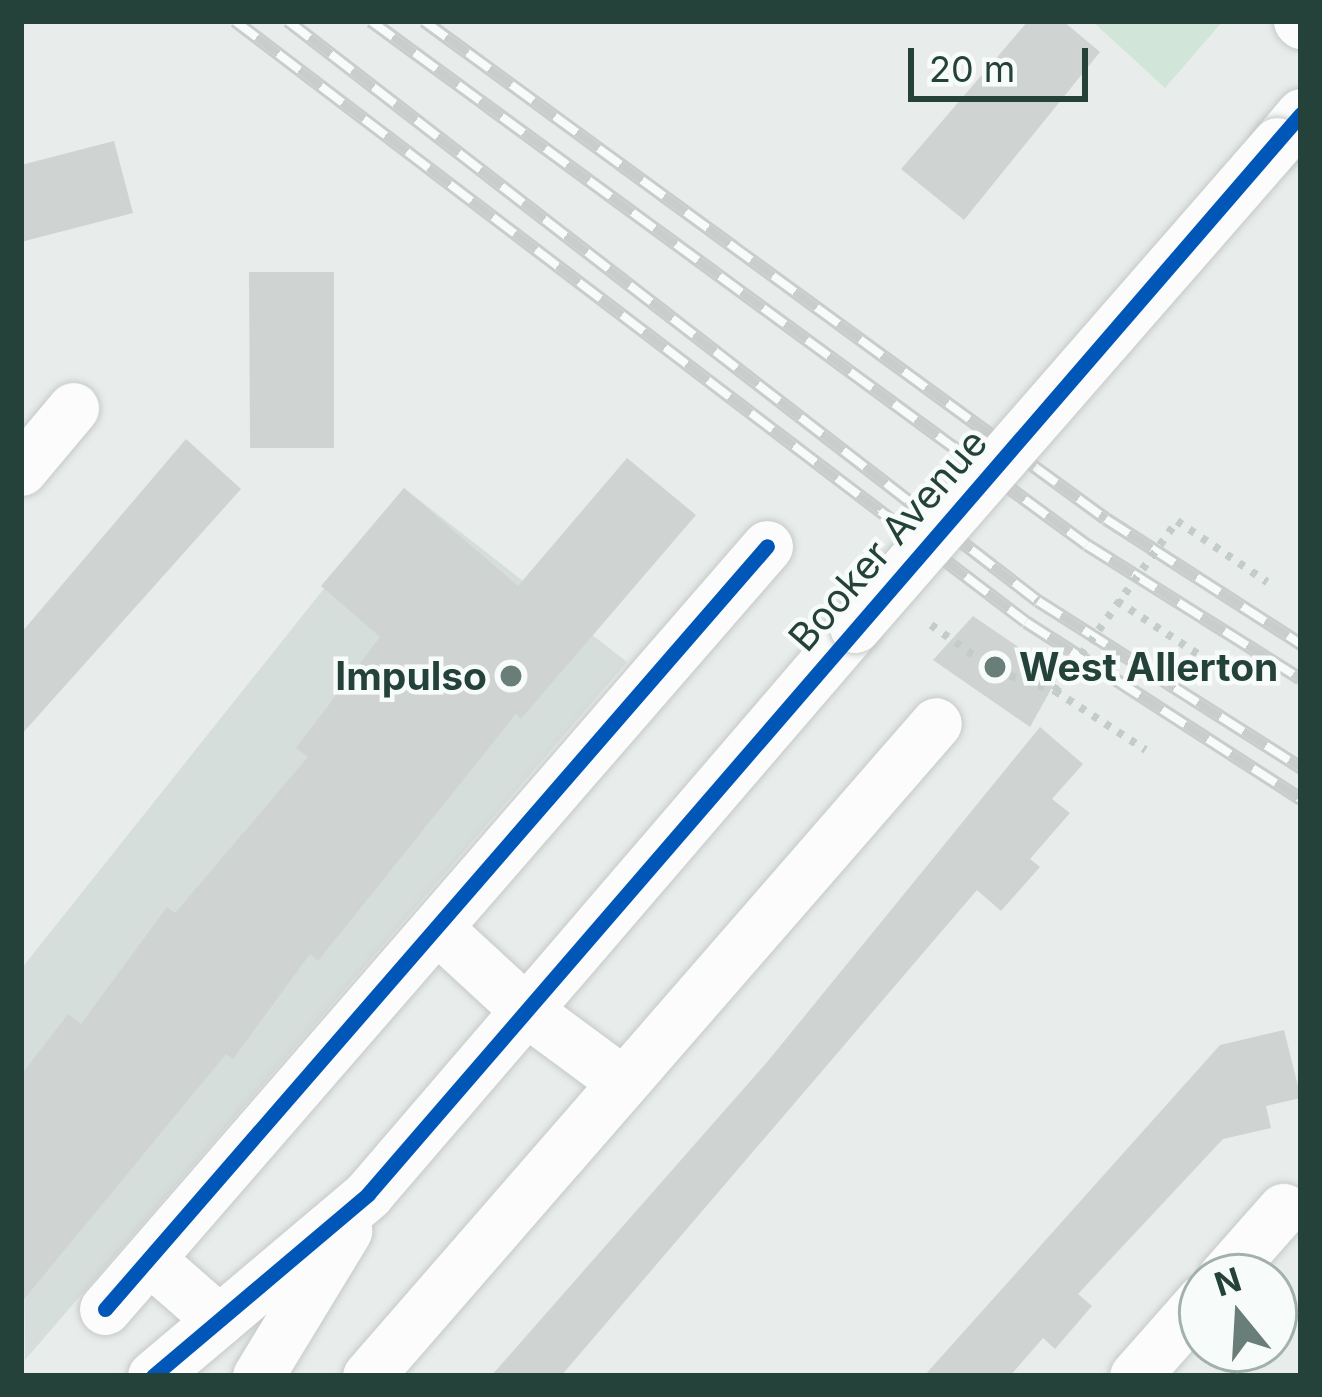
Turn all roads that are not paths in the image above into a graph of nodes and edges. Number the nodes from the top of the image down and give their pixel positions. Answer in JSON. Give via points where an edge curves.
{"nodes":[{"id":1,"x":1289,"y":128,"type":"edge"},
{"id":2,"x":73,"y":408,"type":"dead end"},
{"id":3,"x":21,"y":470,"type":"edge"},
{"id":4,"x":767,"y":545,"type":"dead end"},
{"id":5,"x":936,"y":723,"type":"dead end"},
{"id":6,"x":439,"y":929,"type":"junction"},
{"id":7,"x":527,"y":1011,"type":"junction"},
{"id":8,"x":623,"y":1082,"type":"junction"},
{"id":9,"x":368,"y":1194,"type":"junction"},
{"id":10,"x":1283,"y":1209,"type":"dead end"},
{"id":11,"x":1244,"y":1253,"type":"edge"},
{"id":12,"x":148,"y":1259,"type":"junction"},
{"id":13,"x":105,"y":1310,"type":"dead end"},
{"id":14,"x":219,"y":1320,"type":"junction"},
{"id":15,"x":1178,"y":1327,"type":"edge"},
{"id":16,"x":153,"y":1376,"type":"edge"},
{"id":17,"x":258,"y":1376,"type":"edge"},
{"id":18,"x":368,"y":1376,"type":"edge"},
{"id":19,"x":1135,"y":1376,"type":"edge"}],
"edges":[{"from":1,"to":7,"type":"street","name":"Booker Avenue","bridge":true},
{"from":2,"to":3,"type":"street"},
{"from":4,"to":6,"type":"street"},
{"from":5,"to":8,"type":"street"},
{"from":6,"to":7,"type":"street"},
{"from":6,"to":12,"type":"street"},
{"from":7,"to":8,"type":"street"},
{"from":7,"to":9,"type":"street","name":"Booker Avenue"},
{"from":8,"to":18,"type":"street"},
{"from":9,"to":14,"type":"street","name":"Booker Avenue"},
{"from":9,"to":17,"type":"street","name":"Booker Avenue"},
{"from":10,"to":11,"type":"street"},
{"from":12,"to":13,"type":"street"},
{"from":12,"to":14,"type":"street"},
{"from":14,"to":16,"type":"street","name":"Booker Avenue"},
{"from":15,"to":19,"type":"street"}]}
